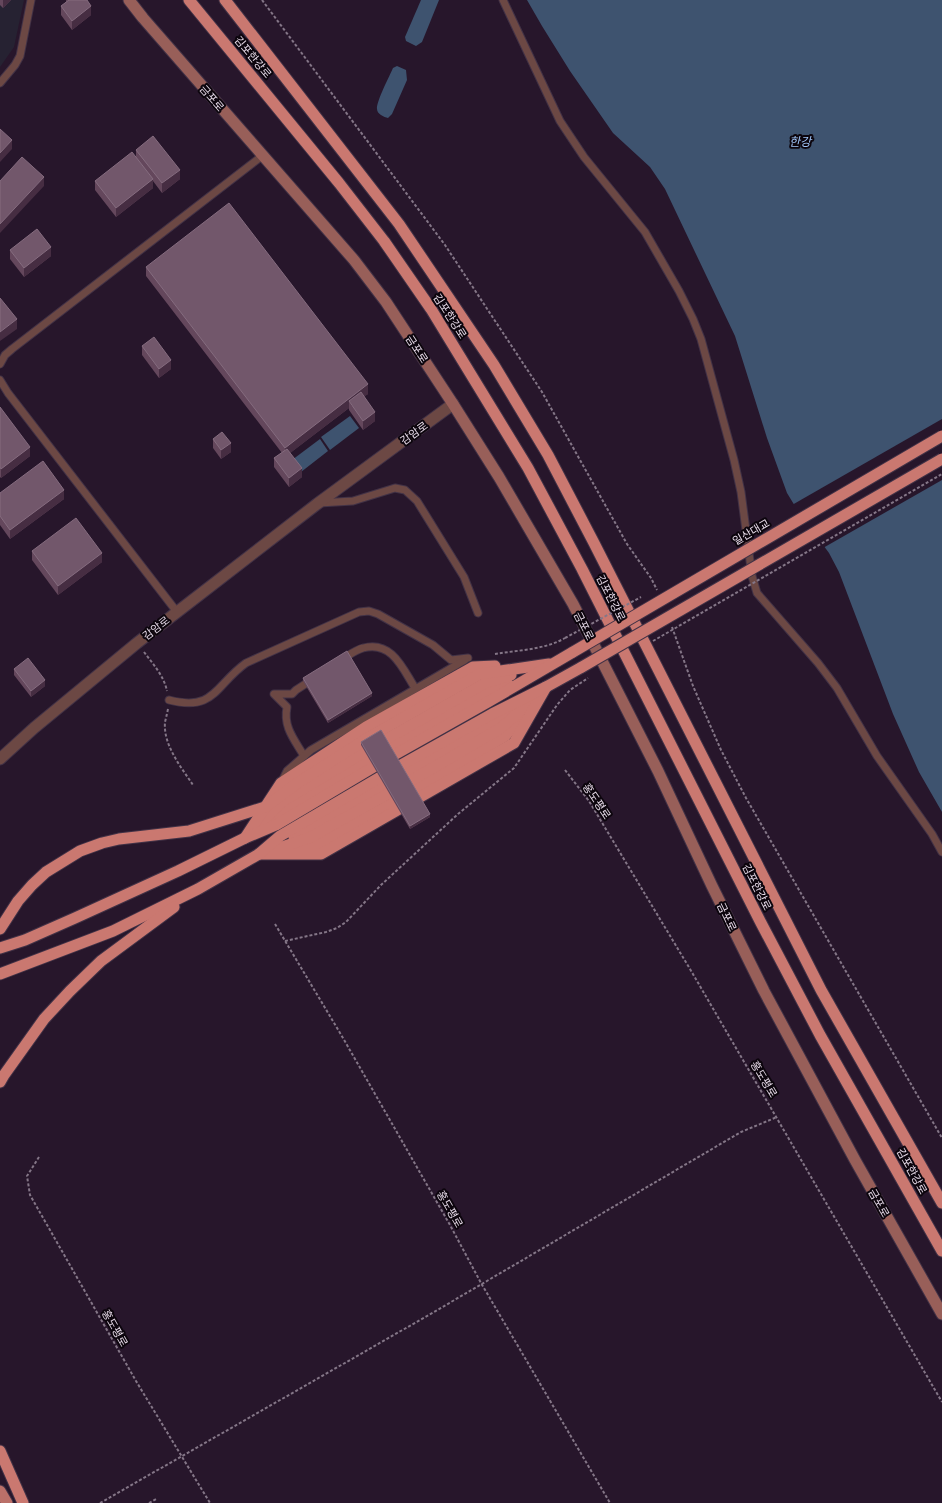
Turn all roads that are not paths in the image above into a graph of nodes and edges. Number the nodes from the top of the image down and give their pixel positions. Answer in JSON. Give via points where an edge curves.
{"nodes":[{"id":1,"x":31,"y":0,"type":"edge"},
{"id":2,"x":129,"y":0,"type":"edge"},
{"id":3,"x":189,"y":0,"type":"edge"},
{"id":4,"x":225,"y":0,"type":"edge"},
{"id":5,"x":503,"y":0,"type":"edge"},
{"id":6,"x":0,"y":83,"type":"edge"},
{"id":7,"x":262,"y":156,"type":"junction"},
{"id":8,"x":0,"y":364,"type":"edge"},
{"id":9,"x":0,"y":380,"type":"edge"},
{"id":10,"x":453,"y":404,"type":"junction"},
{"id":11,"x":942,"y":436,"type":"edge"},
{"id":12,"x":942,"y":459,"type":"edge"},
{"id":13,"x":317,"y":504,"type":"junction"},
{"id":14,"x":177,"y":612,"type":"junction"},
{"id":15,"x":478,"y":613,"type":"dead end"},
{"id":16,"x":554,"y":663,"type":"junction"},
{"id":17,"x":335,"y":665,"type":"edge"},
{"id":18,"x":317,"y":677,"type":"edge"},
{"id":19,"x":546,"y":687,"type":"junction"},
{"id":20,"x":415,"y":688,"type":"junction"},
{"id":21,"x":169,"y":700,"type":"road end"},
{"id":22,"x":304,"y":756,"type":"junction"},
{"id":23,"x":0,"y":759,"type":"edge"},
{"id":24,"x":281,"y":783,"type":"junction"},
{"id":25,"x":264,"y":807,"type":"junction"},
{"id":26,"x":245,"y":838,"type":"junction"},
{"id":27,"x":942,"y":852,"type":"edge"},
{"id":28,"x":260,"y":854,"type":"junction"},
{"id":29,"x":198,"y":889,"type":"junction"},
{"id":30,"x":0,"y":929,"type":"edge"},
{"id":31,"x":0,"y":948,"type":"edge"},
{"id":32,"x":0,"y":974,"type":"edge"},
{"id":33,"x":0,"y":1081,"type":"edge"},
{"id":34,"x":942,"y":1203,"type":"edge"},
{"id":35,"x":942,"y":1251,"type":"edge"},
{"id":36,"x":942,"y":1314,"type":"edge"},
{"id":37,"x":0,"y":1450,"type":"edge"},
{"id":38,"x":0,"y":1492,"type":"edge"},
{"id":39,"x":7,"y":1503,"type":"edge"},
{"id":40,"x":22,"y":1503,"type":"edge"}],
"edges":[{"from":1,"to":6,"type":"lane","via":[[20,56]]},
{"from":2,"to":7,"type":"main road","name":"금포로"},
{"from":3,"to":35,"type":"highway","name":"김포한강로","via":[[384,240],[435,316],[528,468],[820,1035]]},
{"from":4,"to":34,"type":"highway","name":"김포한강로","via":[[399,224],[494,365],[548,455],[821,990]]},
{"from":5,"to":27,"type":"lane","via":[[560,121],[584,157],[645,232],[680,291],[693,319],[701,339],[734,460],[741,492],[752,576],[757,593],[837,688],[877,756]]},
{"from":7,"to":8,"type":"lane","via":[[12,349]]},
{"from":7,"to":10,"type":"main road","name":"금포로","via":[[354,260],[386,302]]},
{"from":9,"to":14,"type":"lane","via":[[12,400]]},
{"from":10,"to":13,"type":"street","name":"감암로"},
{"from":10,"to":36,"type":"main road","name":"금포로","via":[[573,604],[764,991]]},
{"from":11,"to":16,"type":"highway","name":"일산대교","bridge":true},
{"from":12,"to":19,"type":"highway","bridge":true},
{"from":13,"to":14,"type":"street","name":"감암로"},
{"from":13,"to":15,"type":"lane","via":[[353,500],[394,488],[405,490],[417,501],[464,577]]},
{"from":14,"to":23,"type":"street","name":"감암로","via":[[34,728]]},
{"from":16,"to":24,"type":"highway","via":[[473,667],[366,727]]},
{"from":16,"to":25,"type":"highway","via":[[480,674],[371,736]]},
{"from":16,"to":26,"type":"highway","via":[[276,825]]},
{"from":16,"to":26,"type":"highway","via":[[485,683],[283,801]]},
{"from":17,"to":20,"type":"lane","via":[[362,648],[381,648],[392,652]]},
{"from":18,"to":22,"type":"lane","via":[[292,694],[274,694],[287,707],[286,722]]},
{"from":19,"to":28,"type":"highway","via":[[387,773],[280,836]]},
{"from":19,"to":28,"type":"highway","via":[[502,728],[312,837]]},
{"from":19,"to":28,"type":"highway","via":[[514,743],[320,854]]},
{"from":20,"to":21,"type":"lane","via":[[468,658],[451,660],[433,645],[369,611],[359,612],[246,663],[204,700],[183,704]]},
{"from":20,"to":22,"type":"lane"},
{"from":22,"to":24,"type":"lane","via":[[287,771]]},
{"from":24,"to":25,"type":"highway"},
{"from":25,"to":26,"type":"highway"},
{"from":25,"to":30,"type":"highway","via":[[189,831],[119,839],[80,851],[46,872],[32,885]]},
{"from":26,"to":31,"type":"highway","via":[[178,872],[25,940]]},
{"from":28,"to":29,"type":"highway"},
{"from":29,"to":32,"type":"highway","via":[[113,931]]},
{"from":29,"to":33,"type":"highway","via":[[101,961],[70,991],[44,1019]]},
{"from":37,"to":40,"type":"highway"},
{"from":38,"to":39,"type":"main road"}]}
